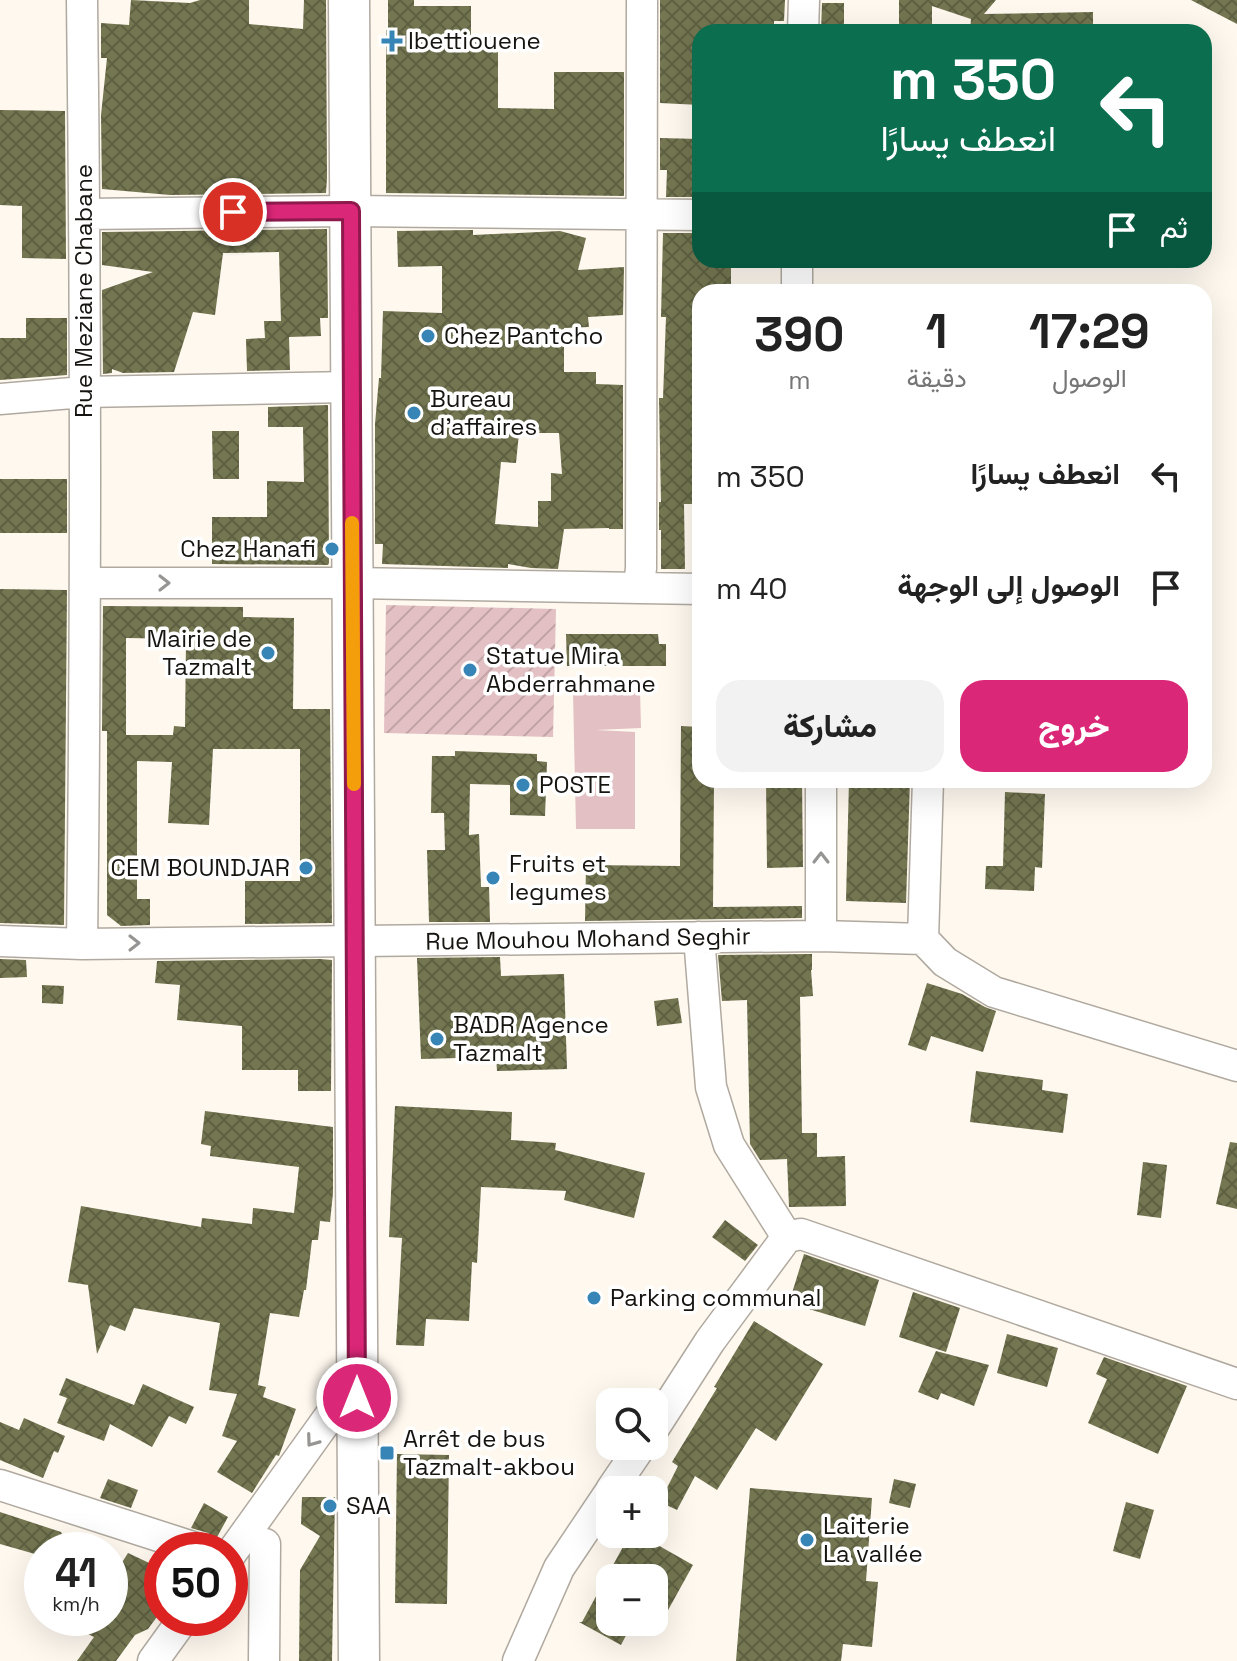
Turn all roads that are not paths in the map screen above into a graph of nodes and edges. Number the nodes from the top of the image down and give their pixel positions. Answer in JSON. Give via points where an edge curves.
{"nodes":[{"id":1,"x":82,"y":0,"type":"edge"},
{"id":2,"x":349,"y":0,"type":"edge"},
{"id":3,"x":642,"y":0,"type":"edge"},
{"id":4,"x":804,"y":0,"type":"edge"},
{"id":5,"x":803,"y":24,"type":"edge"},
{"id":6,"x":351,"y":211,"type":"junction"},
{"id":7,"x":85,"y":214,"type":"junction"},
{"id":8,"x":642,"y":215,"type":"junction"},
{"id":9,"x":692,"y":215,"type":"edge"},
{"id":10,"x":351,"y":387,"type":"junction"},
{"id":11,"x":84,"y":392,"type":"junction"},
{"id":12,"x":0,"y":399,"type":"edge"},
{"id":13,"x":86,"y":583,"type":"junction"},
{"id":14,"x":353,"y":583,"type":"junction"},
{"id":15,"x":639,"y":588,"type":"junction"},
{"id":16,"x":692,"y":589,"type":"edge"},
{"id":17,"x":821,"y":788,"type":"edge"},
{"id":18,"x":928,"y":788,"type":"edge"},
{"id":19,"x":821,"y":936,"type":"junction"},
{"id":20,"x":699,"y":937,"type":"junction"},
{"id":21,"x":923,"y":939,"type":"junction"},
{"id":22,"x":0,"y":941,"type":"edge"},
{"id":23,"x":355,"y":942,"type":"junction"},
{"id":24,"x":82,"y":944,"type":"junction"},
{"id":25,"x":1237,"y":1066,"type":"edge"},
{"id":26,"x":787,"y":1237,"type":"junction"},
{"id":27,"x":357,"y":1378,"type":"junction"},
{"id":28,"x":1237,"y":1384,"type":"edge"},
{"id":29,"x":668,"y":1406,"type":"edge"},
{"id":30,"x":0,"y":1485,"type":"edge"},
{"id":31,"x":596,"y":1512,"type":"edge"},
{"id":32,"x":146,"y":1532,"type":"edge"},
{"id":33,"x":247,"y":1532,"type":"edge"},
{"id":34,"x":265,"y":1544,"type":"dead end"},
{"id":35,"x":171,"y":1636,"type":"edge"},
{"id":36,"x":153,"y":1661,"type":"edge"},
{"id":37,"x":264,"y":1661,"type":"edge"},
{"id":38,"x":359,"y":1661,"type":"edge"},
{"id":39,"x":518,"y":1661,"type":"edge"}],
"edges":[{"from":1,"to":7,"type":"street","name":"Rue Meziane Chabane"},
{"from":2,"to":6,"type":"main road"},
{"from":3,"to":8,"type":"street"},
{"from":4,"to":5,"type":"street"},
{"from":6,"to":7,"type":"street"},
{"from":6,"to":8,"type":"street"},
{"from":6,"to":10,"type":"main road"},
{"from":7,"to":11,"type":"street","name":"Rue Meziane Chabane"},
{"from":8,"to":9,"type":"street"},
{"from":8,"to":15,"type":"street"},
{"from":10,"to":11,"type":"street"},
{"from":10,"to":14,"type":"main road"},
{"from":11,"to":12,"type":"street"},
{"from":11,"to":13,"type":"street","name":"Rue Meziane Chabane"},
{"from":13,"to":14,"type":"street","one_way":true},
{"from":13,"to":24,"type":"street","name":"Rue Meziane Chabane"},
{"from":14,"to":15,"type":"street"},
{"from":14,"to":23,"type":"main road"},
{"from":15,"to":16,"type":"street"},
{"from":19,"to":17,"type":"street","one_way":true},
{"from":18,"to":21,"type":"street"},
{"from":19,"to":20,"type":"street","name":"Rue Mouhou Mohand Seghir"},
{"from":19,"to":21,"type":"street","name":"Rue Mouhou Mohand Seghir"},
{"from":20,"to":23,"type":"street","name":"Rue Mouhou Mohand Seghir"},
{"from":20,"to":26,"type":"street","via":[[711,1087],[729,1145]]},
{"from":21,"to":25,"type":"street","via":[[945,962],[994,992]]},
{"from":22,"to":24,"type":"street","name":"Rue Mouhou Mohand Seghir"},
{"from":24,"to":23,"type":"street","name":"Rue Mouhou Mohand Seghir","one_way":true},
{"from":23,"to":27,"type":"main road"},
{"from":26,"to":28,"type":"street","via":[[801,1234]]},
{"from":26,"to":29,"type":"street"},
{"from":27,"to":33,"type":"street","one_way":true},
{"from":27,"to":38,"type":"main road"},
{"from":30,"to":32,"type":"street"},
{"from":31,"to":39,"type":"street","via":[[559,1568]]},
{"from":34,"to":37,"type":"street"},
{"from":35,"to":36,"type":"street"}]}
